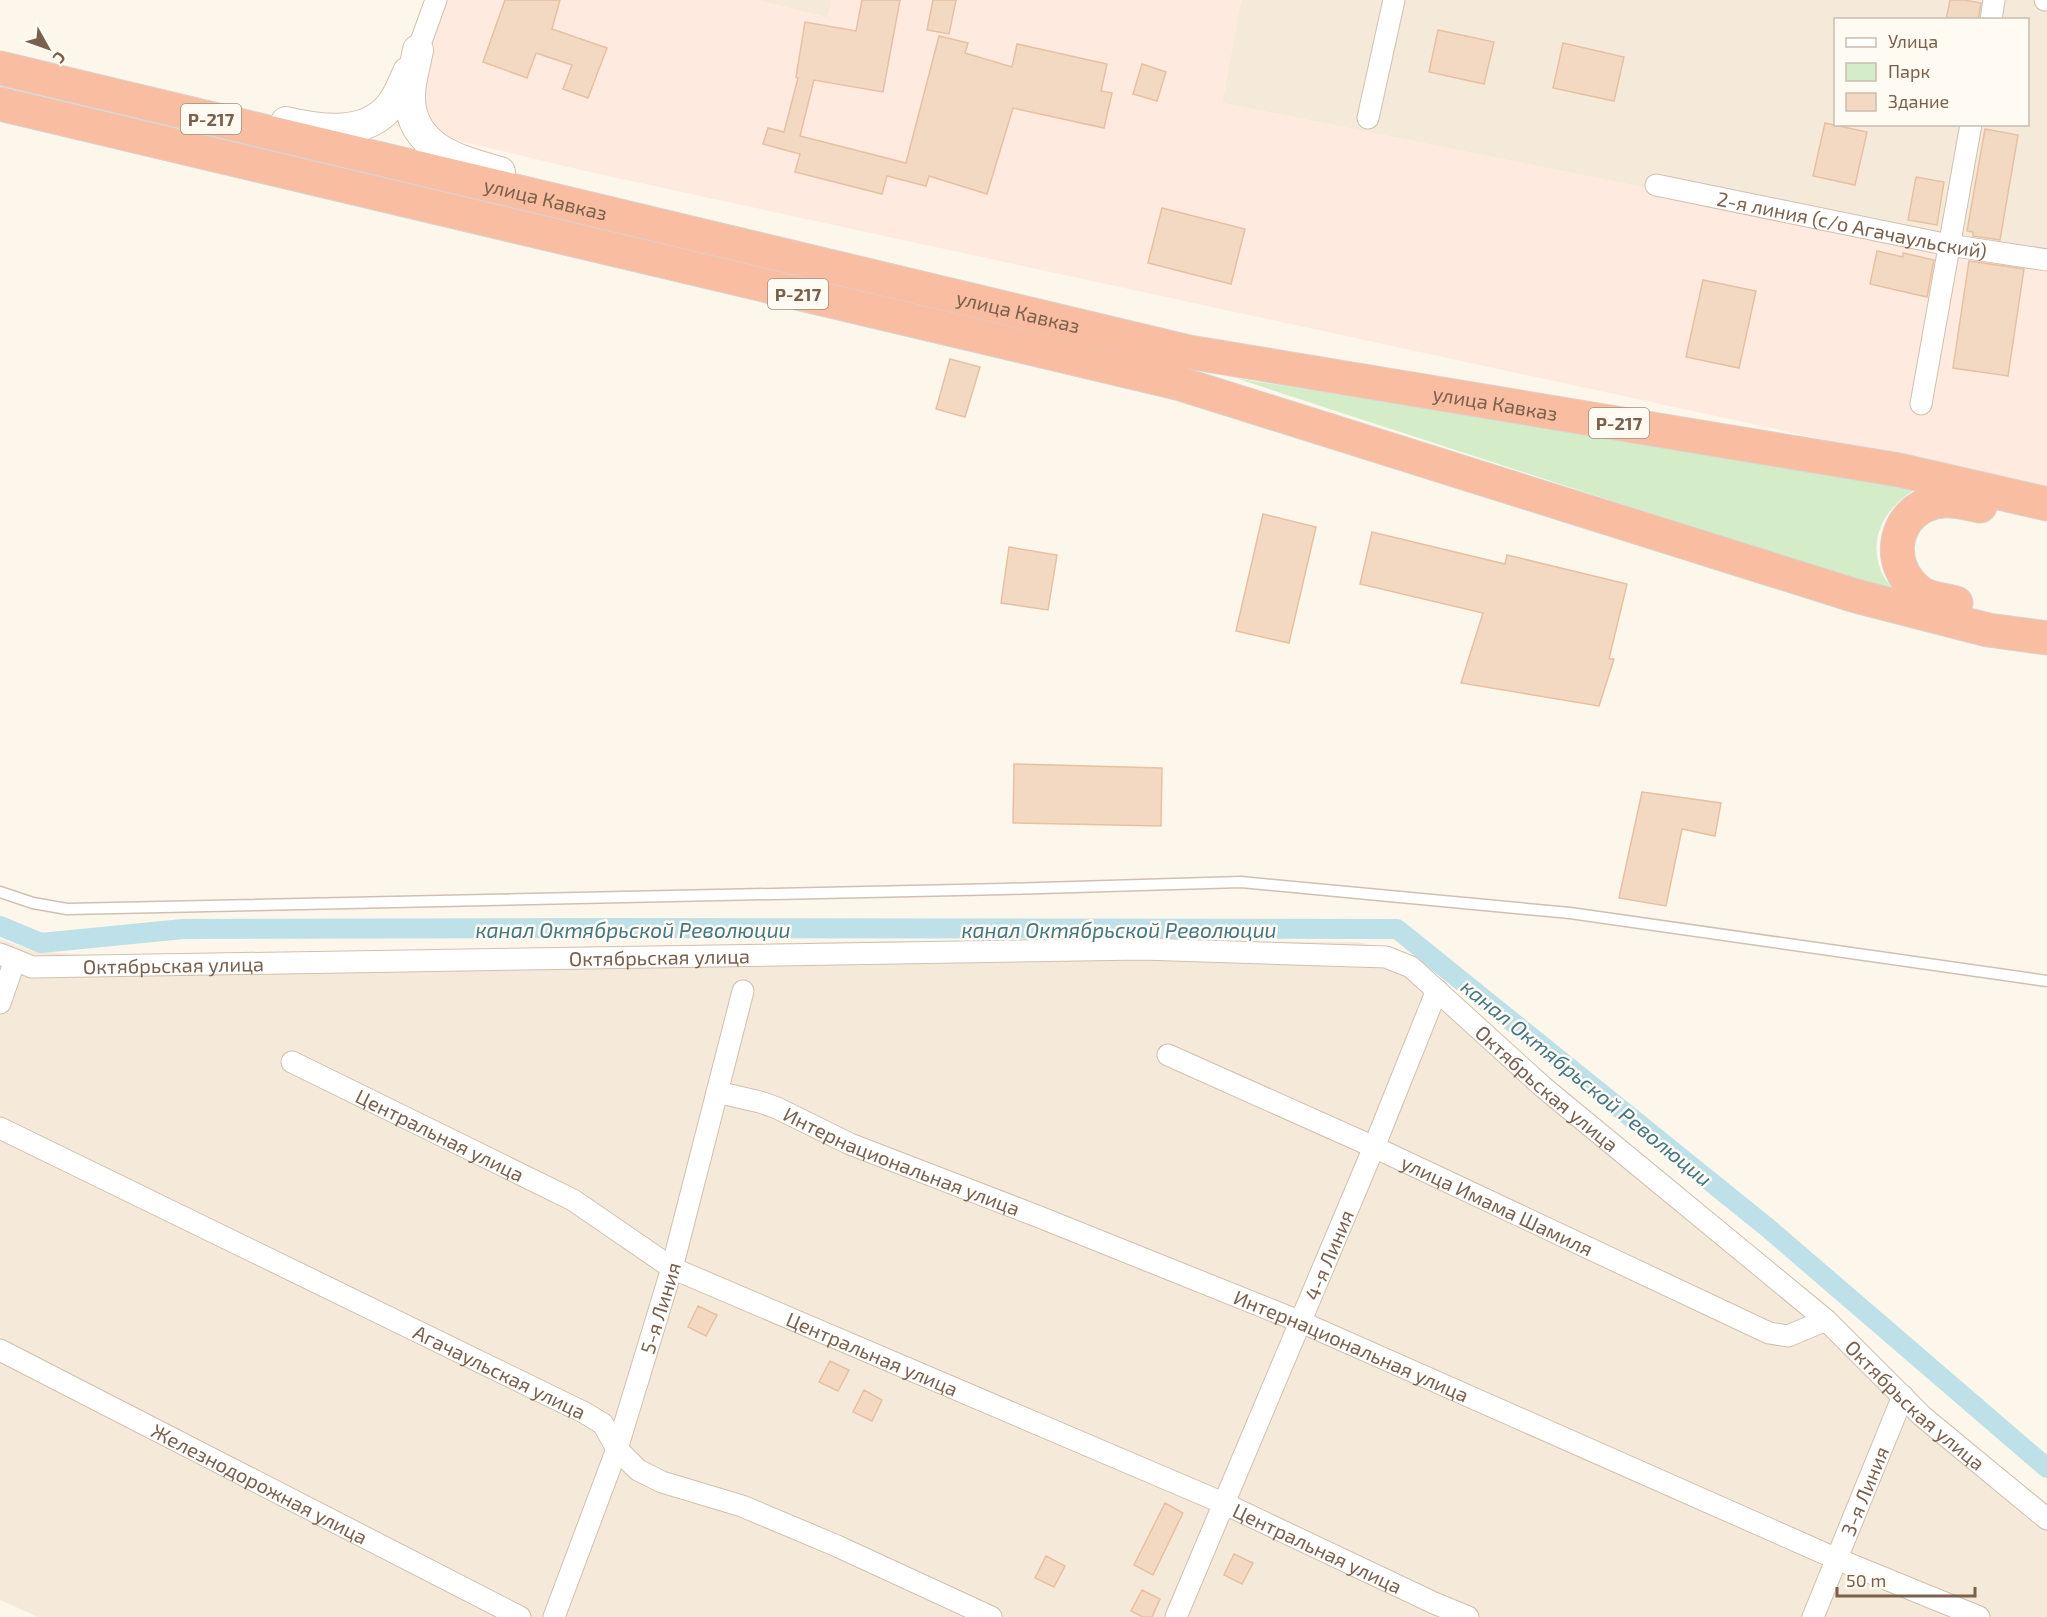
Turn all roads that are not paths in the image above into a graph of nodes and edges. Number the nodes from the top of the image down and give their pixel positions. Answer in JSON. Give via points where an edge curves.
{"nodes":[{"id":1,"x":436,"y":0,"type":"edge"},
{"id":2,"x":1394,"y":0,"type":"edge"},
{"id":3,"x":1994,"y":0,"type":"edge"},
{"id":4,"x":1990,"y":18,"type":"edge"},
{"id":5,"x":418,"y":50,"type":"junction"},
{"id":6,"x":0,"y":68,"type":"edge"},
{"id":7,"x":0,"y":104,"type":"edge"},
{"id":8,"x":171,"y":109,"type":"junction"},
{"id":9,"x":1368,"y":118,"type":"dead end"},
{"id":10,"x":1971,"y":126,"type":"edge"},
{"id":11,"x":1656,"y":185,"type":"dead end"},
{"id":12,"x":643,"y":222,"type":"junction"},
{"id":13,"x":1949,"y":245,"type":"junction"},
{"id":14,"x":2047,"y":260,"type":"edge"},
{"id":15,"x":1921,"y":404,"type":"dead end"},
{"id":16,"x":2047,"y":504,"type":"edge"},
{"id":17,"x":2047,"y":516,"type":"edge"},
{"id":18,"x":2047,"y":626,"type":"edge"},
{"id":19,"x":2047,"y":638,"type":"edge"},
{"id":20,"x":0,"y":892,"type":"edge"},
{"id":21,"x":8,"y":957,"type":"edge"},
{"id":22,"x":2047,"y":981,"type":"edge"},
{"id":23,"x":1437,"y":990,"type":"junction"},
{"id":24,"x":743,"y":991,"type":"dead end"},
{"id":25,"x":0,"y":1003,"type":"edge"},
{"id":26,"x":1168,"y":1055,"type":"dead end"},
{"id":27,"x":292,"y":1062,"type":"dead end"},
{"id":28,"x":717,"y":1092,"type":"junction"},
{"id":29,"x":0,"y":1128,"type":"edge"},
{"id":30,"x":1374,"y":1147,"type":"junction"},
{"id":31,"x":672,"y":1268,"type":"junction"},
{"id":32,"x":1826,"y":1320,"type":"junction"},
{"id":33,"x":1301,"y":1322,"type":"junction"},
{"id":34,"x":0,"y":1350,"type":"edge"},
{"id":35,"x":1902,"y":1396,"type":"junction"},
{"id":36,"x":617,"y":1449,"type":"junction"},
{"id":37,"x":1223,"y":1503,"type":"junction"},
{"id":38,"x":2047,"y":1519,"type":"edge"},
{"id":39,"x":1837,"y":1559,"type":"junction"},
{"id":40,"x":520,"y":1617,"type":"edge"},
{"id":41,"x":554,"y":1617,"type":"edge"},
{"id":42,"x":991,"y":1617,"type":"edge"},
{"id":43,"x":1176,"y":1617,"type":"edge"},
{"id":44,"x":1468,"y":1617,"type":"edge"},
{"id":45,"x":1813,"y":1617,"type":"edge"},
{"id":46,"x":1979,"y":1617,"type":"edge"}],
"edges":[{"from":1,"to":5,"type":"street"},
{"from":2,"to":9,"type":"street"},
{"from":3,"to":4,"type":"street"},
{"from":5,"to":8,"type":"street","via":[[390,107],[365,124],[348,129],[324,129],[226,110]]},
{"from":5,"to":12,"type":"street","via":[[410,100],[414,121],[424,138],[462,162],[614,202]]},
{"from":6,"to":8,"type":"highway","name":"улица Кавказ","number":"Р-217"},
{"from":7,"to":19,"type":"highway","name":"улица Кавказ","number":"Р-217","via":[[1181,384],[1856,596],[1988,630]]},
{"from":8,"to":12,"type":"highway","name":"улица Кавказ","number":"Р-217"},
{"from":10,"to":13,"type":"street"},
{"from":11,"to":13,"type":"street","name":"2-я линия (с/о Агачаульский)"},
{"from":12,"to":16,"type":"highway","name":"улица Кавказ","number":"Р-217","via":[[1188,352],[1899,470]]},
{"from":13,"to":14,"type":"street","name":"2-я линия (с/о Агачаульский)"},
{"from":13,"to":15,"type":"street"},
{"from":17,"to":18,"type":"highway","via":[[1944,501],[1921,507],[1907,520],[1897,539],[1897,560],[1907,580],[1922,594]]},
{"from":20,"to":22,"type":"lane","via":[[67,909],[1241,882],[1570,914]]},
{"from":21,"to":23,"type":"street","name":"Октябрьская улица","via":[[32,967],[1142,949],[1386,957],[1411,968]]},
{"from":21,"to":25,"type":"street"},
{"from":23,"to":30,"type":"street","name":"4-я Линия"},
{"from":23,"to":32,"type":"street","name":"Октябрьская улица","via":[[1543,1087]]},
{"from":24,"to":28,"type":"street","name":"5-я Линия"},
{"from":26,"to":30,"type":"street","name":"улица Имама Шамиля"},
{"from":27,"to":31,"type":"street","name":"Центральная улица","via":[[573,1200]]},
{"from":28,"to":31,"type":"street","name":"5-я Линия"},
{"from":28,"to":33,"type":"street","name":"Интернациональная улица","via":[[777,1108],[850,1144]]},
{"from":29,"to":36,"type":"street","name":"Агачаульская улица","via":[[585,1413],[603,1424]]},
{"from":30,"to":32,"type":"street","name":"улица Имама Шамиля","via":[[1769,1333],[1788,1336]]},
{"from":30,"to":33,"type":"street","name":"4-я Линия"},
{"from":31,"to":36,"type":"street","name":"5-я Линия"},
{"from":31,"to":37,"type":"street","name":"Центральная улица"},
{"from":32,"to":35,"type":"street","name":"Октябрьская улица"},
{"from":33,"to":37,"type":"street","name":"4-я Линия"},
{"from":33,"to":39,"type":"street","name":"Интернациональная улица"},
{"from":34,"to":40,"type":"street","name":"Железнодорожная улица"},
{"from":35,"to":38,"type":"street","name":"Октябрьская улица"},
{"from":35,"to":39,"type":"street","name":"3-я Линия"},
{"from":36,"to":41,"type":"street","name":"5-я Линия"},
{"from":36,"to":42,"type":"street","name":"Агачаульская улица","via":[[638,1470],[662,1482],[742,1506],[837,1545]]},
{"from":37,"to":43,"type":"street","name":"4-я Линия"},
{"from":37,"to":44,"type":"street","name":"Центральная улица"},
{"from":39,"to":45,"type":"street","name":"3-я Линия"},
{"from":39,"to":46,"type":"street","name":"Интернациональная улица"}]}
